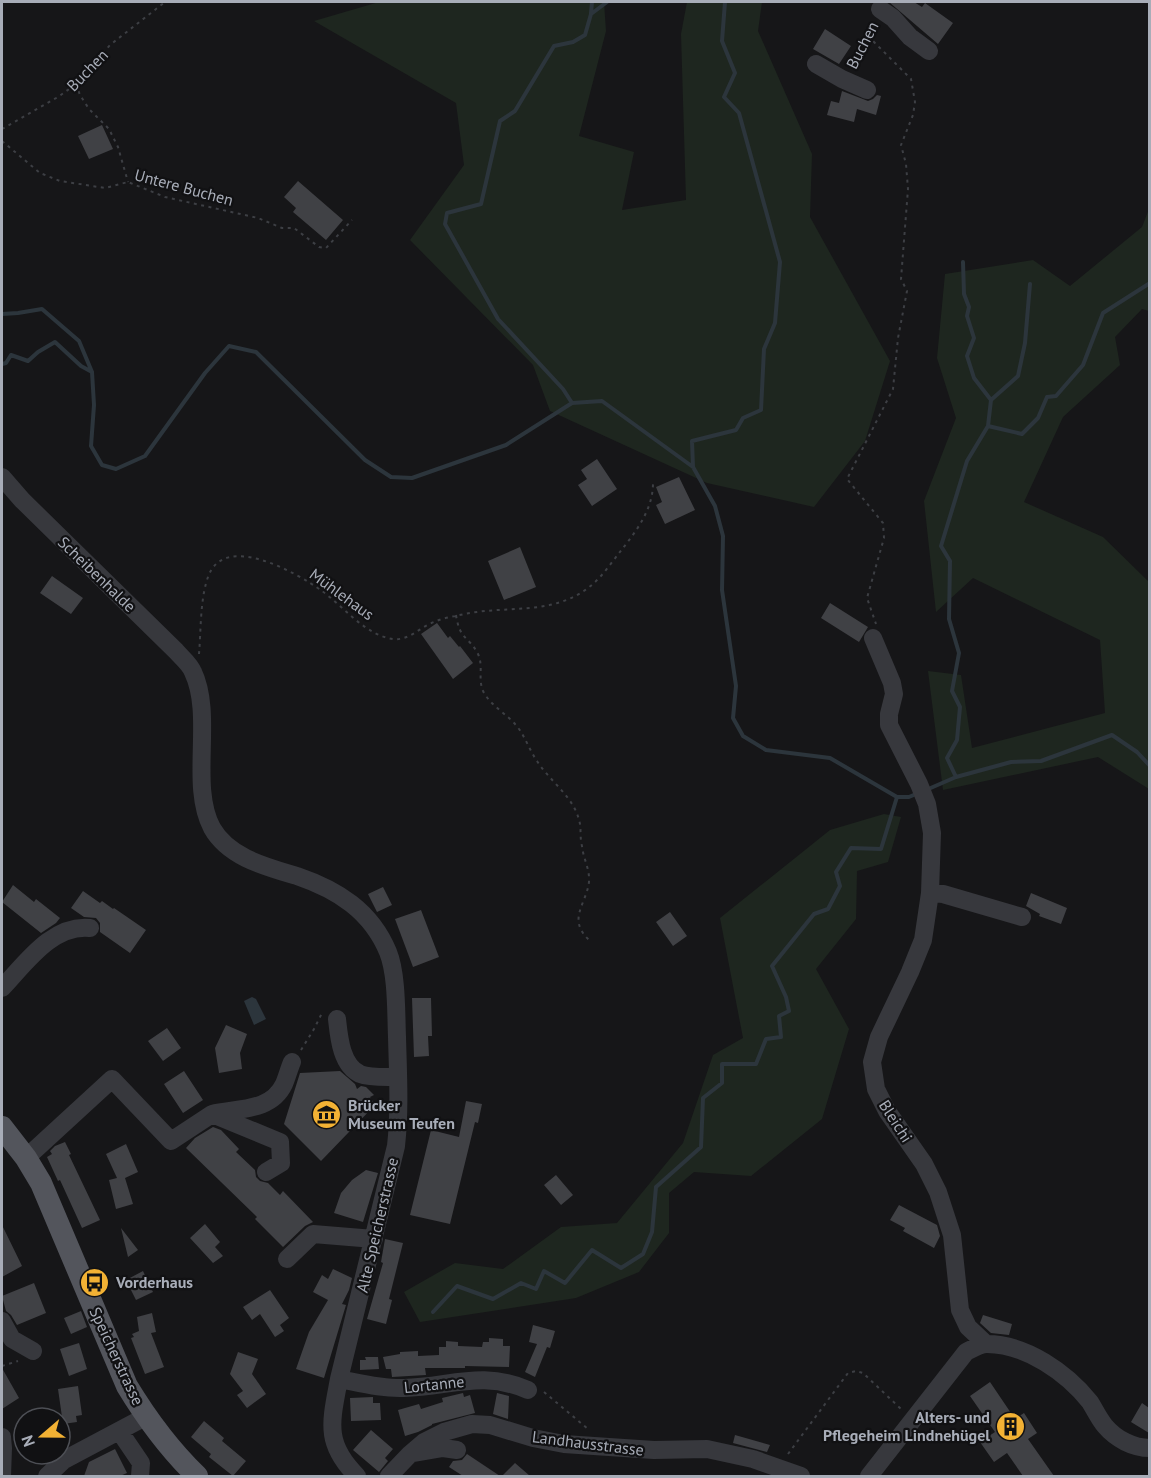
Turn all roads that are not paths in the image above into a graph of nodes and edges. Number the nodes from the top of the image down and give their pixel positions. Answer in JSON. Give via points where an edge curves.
{"nodes":[{"id":1,"x":880,"y":9,"type":"road end"},
{"id":2,"x":928,"y":51,"type":"dead end"},
{"id":3,"x":816,"y":63,"type":"dead end"},
{"id":4,"x":867,"y":90,"type":"dead end"},
{"id":5,"x":2,"y":477,"type":"edge"},
{"id":6,"x":873,"y":638,"type":"road end"},
{"id":7,"x":193,"y":670,"type":"joint"},
{"id":8,"x":930,"y":893,"type":"junction"},
{"id":9,"x":1022,"y":917,"type":"dead end"},
{"id":10,"x":90,"y":928,"type":"dead end"},
{"id":11,"x":2,"y":988,"type":"edge"},
{"id":12,"x":337,"y":1018,"type":"road end"},
{"id":13,"x":292,"y":1062,"type":"road end"},
{"id":14,"x":398,"y":1077,"type":"junction"},
{"id":15,"x":212,"y":1114,"type":"junction"},
{"id":16,"x":2,"y":1127,"type":"edge"},
{"id":17,"x":26,"y":1158,"type":"junction"},
{"id":18,"x":266,"y":1172,"type":"dead end"},
{"id":19,"x":374,"y":1239,"type":"junction"},
{"id":20,"x":287,"y":1259,"type":"dead end"},
{"id":21,"x":2,"y":1321,"type":"edge"},
{"id":22,"x":985,"y":1343,"type":"junction"},
{"id":23,"x":33,"y":1351,"type":"dead end"},
{"id":24,"x":339,"y":1379,"type":"junction"},
{"id":25,"x":528,"y":1390,"type":"road end"},
{"id":26,"x":145,"y":1417,"type":"junction"},
{"id":27,"x":120,"y":1432,"type":"junction"},
{"id":28,"x":2,"y":1437,"type":"edge"},
{"id":29,"x":1149,"y":1448,"type":"edge"},
{"id":30,"x":457,"y":1450,"type":"dead end"},
{"id":31,"x":410,"y":1454,"type":"junction"},
{"id":32,"x":2,"y":1476,"type":"edge"},
{"id":33,"x":47,"y":1476,"type":"edge"},
{"id":34,"x":140,"y":1476,"type":"edge"},
{"id":35,"x":197,"y":1476,"type":"edge"},
{"id":36,"x":357,"y":1476,"type":"edge"},
{"id":37,"x":389,"y":1476,"type":"edge"},
{"id":38,"x":801,"y":1476,"type":"edge"},
{"id":39,"x":869,"y":1476,"type":"edge"}],
"edges":[{"from":1,"to":2,"type":"street","name":"Buchen"},
{"from":3,"to":4,"type":"street","name":"Buchen"},
{"from":5,"to":7,"type":"street","name":"Scheibenhalde"},
{"from":6,"to":8,"type":"street","name":"Bleichi","via":[[892,682],[889,725],[927,804],[932,832]]},
{"from":7,"to":14,"type":"street","name":"Alte Speicherstrasse","via":[[201,694],[204,805],[213,829],[240,855],[340,895],[371,922],[389,953]]},
{"from":8,"to":9,"type":"street"},
{"from":8,"to":22,"type":"street","name":"Bleichi","via":[[923,940],[879,1037],[872,1062],[876,1089],[887,1111],[924,1164],[938,1192],[951,1235],[960,1310],[968,1327]]},
{"from":10,"to":11,"type":"street","via":[[72,928],[52,938]]},
{"from":12,"to":14,"type":"street","via":[[349,1065],[361,1074]]},
{"from":13,"to":15,"type":"street","via":[[284,1086],[263,1104]]},
{"from":14,"to":19,"type":"street","name":"Alte Speicherstrasse","via":[[396,1146]]},
{"from":15,"to":17,"type":"street","via":[[171,1141],[112,1079]]},
{"from":15,"to":18,"type":"street","via":[[280,1142],[281,1163]]},
{"from":16,"to":17,"type":"main road","name":"Speicherstrasse"},
{"from":17,"to":26,"type":"main road","name":"Speicherstrasse","via":[[41,1183],[127,1386]]},
{"from":19,"to":20,"type":"street","via":[[313,1234]]},
{"from":19,"to":24,"type":"street","name":"Alte Speicherstrasse"},
{"from":21,"to":23,"type":"street","via":[[12,1339]]},
{"from":22,"to":29,"type":"street","via":[[1014,1347],[1048,1365],[1072,1383],[1118,1437],[1137,1448]]},
{"from":22,"to":39,"type":"street","via":[[966,1352]]},
{"from":24,"to":25,"type":"street","name":"Lortanne","via":[[400,1389],[493,1380]]},
{"from":24,"to":36,"type":"street","name":"Alte Speicherstrasse","via":[[332,1434],[344,1463]]},
{"from":26,"to":27,"type":"street"},
{"from":26,"to":35,"type":"main road","name":"Speicherstrasse"},
{"from":27,"to":33,"type":"street","via":[[64,1460]]},
{"from":27,"to":34,"type":"street","via":[[141,1463]]},
{"from":28,"to":32,"type":"street"},
{"from":30,"to":31,"type":"street","via":[[443,1448]]},
{"from":31,"to":37,"type":"street","name":"Landhausstrasse"},
{"from":31,"to":38,"type":"street","name":"Landhausstrasse","via":[[444,1432],[472,1424],[490,1425],[564,1444],[707,1449],[753,1459]]}]}
